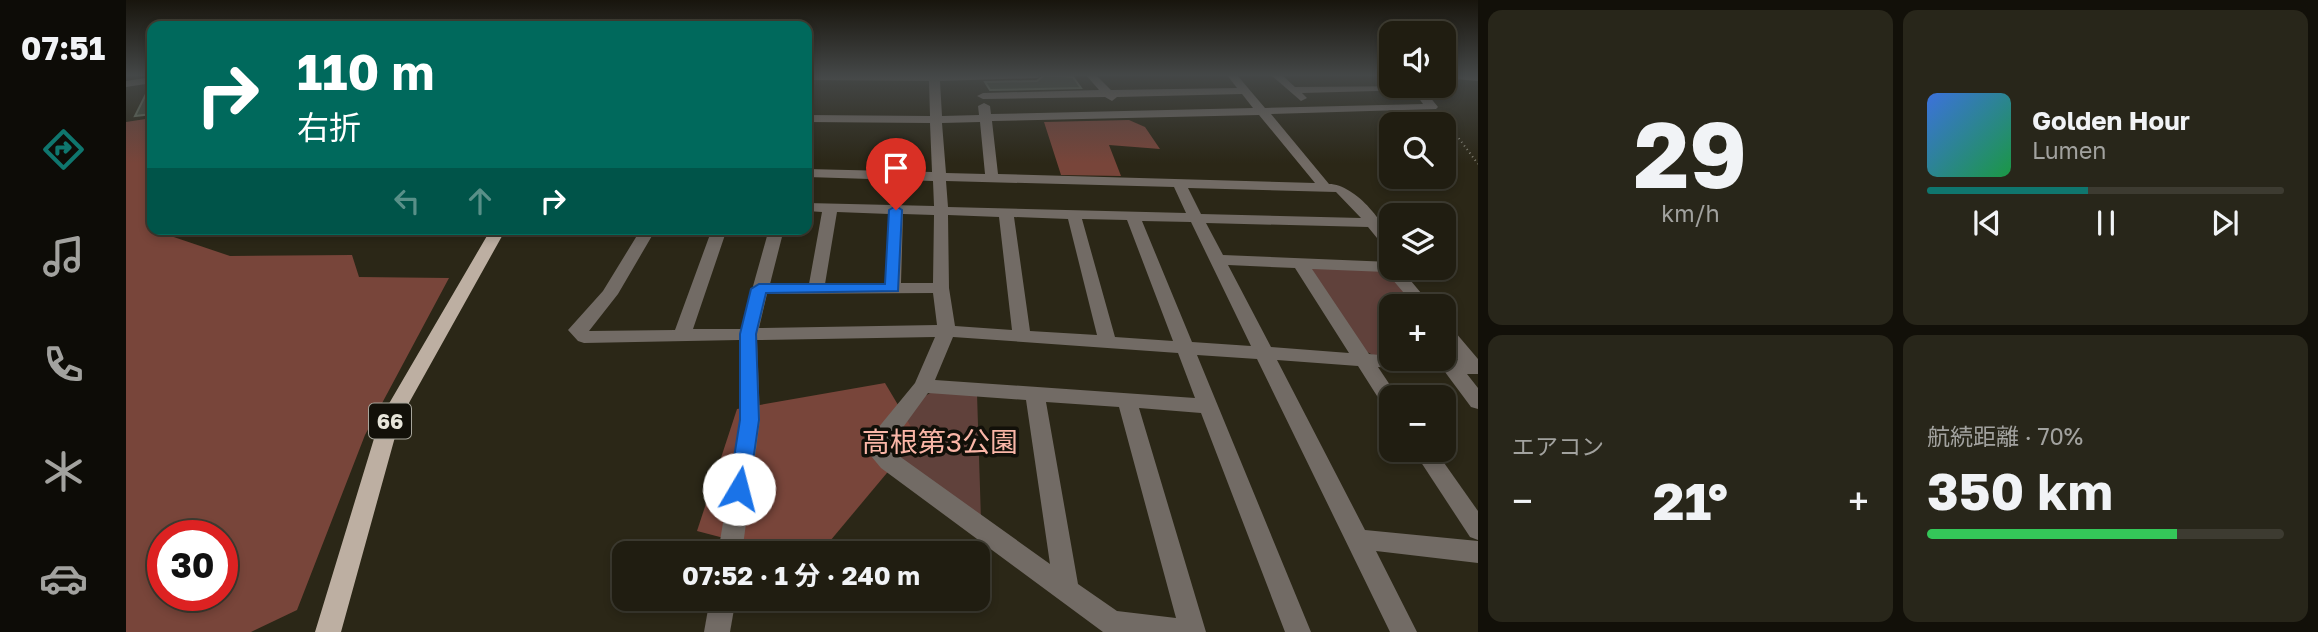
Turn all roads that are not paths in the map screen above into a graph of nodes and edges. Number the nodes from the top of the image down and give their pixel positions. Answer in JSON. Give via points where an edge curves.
{"nodes":[{"id":1,"x":935,"y":104,"type":"edge"},
{"id":2,"x":984,"y":104,"type":"edge"},
{"id":3,"x":1116,"y":104,"type":"edge"},
{"id":4,"x":1256,"y":104,"type":"edge"},
{"id":5,"x":1308,"y":104,"type":"edge"},
{"id":6,"x":1431,"y":104,"type":"edge"},
{"id":7,"x":1262,"y":111,"type":"junction"},
{"id":8,"x":1315,"y":111,"type":"junction"},
{"id":9,"x":1124,"y":114,"type":"junction"},
{"id":10,"x":936,"y":117,"type":"junction"},
{"id":11,"x":985,"y":117,"type":"junction"},
{"id":12,"x":812,"y":119,"type":"edge"},
{"id":13,"x":812,"y":173,"type":"edge"},
{"id":14,"x":939,"y":177,"type":"junction"},
{"id":15,"x":992,"y":178,"type":"junction"},
{"id":16,"x":1179,"y":184,"type":"junction"},
{"id":17,"x":1325,"y":187,"type":"junction"},
{"id":18,"x":812,"y":207,"type":"edge"},
{"id":19,"x":830,"y":208,"type":"junction"},
{"id":20,"x":896,"y":210,"type":"junction"},
{"id":21,"x":941,"y":211,"type":"junction"},
{"id":22,"x":1006,"y":213,"type":"junction"},
{"id":23,"x":1074,"y":215,"type":"junction"},
{"id":24,"x":1133,"y":217,"type":"junction"},
{"id":25,"x":1196,"y":219,"type":"junction"},
{"id":26,"x":1370,"y":223,"type":"junction"},
{"id":27,"x":1379,"y":233,"type":"edge"},
{"id":28,"x":496,"y":235,"type":"edge"},
{"id":29,"x":645,"y":235,"type":"edge"},
{"id":30,"x":718,"y":235,"type":"edge"},
{"id":31,"x":774,"y":235,"type":"edge"},
{"id":32,"x":1217,"y":260,"type":"junction"},
{"id":33,"x":1300,"y":263,"type":"junction"},
{"id":34,"x":1379,"y":267,"type":"edge"},
{"id":35,"x":1402,"y":280,"type":"edge"},
{"id":36,"x":892,"y":288,"type":"junction"},
{"id":37,"x":941,"y":288,"type":"junction"},
{"id":38,"x":759,"y":289,"type":"junction"},
{"id":39,"x":816,"y":289,"type":"junction"},
{"id":40,"x":1414,"y":294,"type":"edge"},
{"id":41,"x":947,"y":331,"type":"junction"},
{"id":42,"x":748,"y":334,"type":"junction"},
{"id":43,"x":682,"y":337,"type":"junction"},
{"id":44,"x":1022,"y":337,"type":"junction"},
{"id":45,"x":1108,"y":343,"type":"junction"},
{"id":46,"x":1456,"y":344,"type":"edge"},
{"id":47,"x":1185,"y":349,"type":"junction"},
{"id":48,"x":1263,"y":353,"type":"junction"},
{"id":49,"x":1363,"y":361,"type":"junction"},
{"id":50,"x":1379,"y":362,"type":"edge"},
{"id":51,"x":1456,"y":367,"type":"edge"},
{"id":52,"x":1477,"y":368,"type":"edge"},
{"id":53,"x":1454,"y":371,"type":"edge"},
{"id":54,"x":1379,"y":385,"type":"edge"},
{"id":55,"x":923,"y":386,"type":"junction"},
{"id":56,"x":1035,"y":393,"type":"junction"},
{"id":57,"x":1127,"y":400,"type":"junction"},
{"id":58,"x":1478,"y":402,"type":"edge"},
{"id":59,"x":1208,"y":406,"type":"junction"},
{"id":60,"x":1432,"y":462,"type":"edge"},
{"id":61,"x":1478,"y":530,"type":"edge"},
{"id":62,"x":1357,"y":539,"type":"junction"},
{"id":63,"x":732,"y":541,"type":"edge"},
{"id":64,"x":1478,"y":552,"type":"edge"},
{"id":65,"x":1067,"y":592,"type":"junction"},
{"id":66,"x":721,"y":611,"type":"edge"},
{"id":67,"x":1111,"y":628,"type":"edge"},
{"id":68,"x":328,"y":632,"type":"edge"},
{"id":69,"x":717,"y":632,"type":"edge"},
{"id":70,"x":1191,"y":632,"type":"edge"},
{"id":71,"x":1298,"y":632,"type":"edge"},
{"id":72,"x":1404,"y":632,"type":"edge"}],
"edges":[{"from":1,"to":10,"type":"street"},
{"from":2,"to":11,"type":"street"},
{"from":3,"to":9,"type":"street"},
{"from":4,"to":7,"type":"street"},
{"from":5,"to":8,"type":"street"},
{"from":6,"to":8,"type":"street"},
{"from":7,"to":8,"type":"street"},
{"from":7,"to":9,"type":"street"},
{"from":7,"to":17,"type":"street"},
{"from":9,"to":11,"type":"street"},
{"from":10,"to":11,"type":"street"},
{"from":10,"to":12,"type":"street"},
{"from":10,"to":14,"type":"street"},
{"from":11,"to":15,"type":"street"},
{"from":13,"to":14,"type":"street"},
{"from":14,"to":15,"type":"street"},
{"from":14,"to":21,"type":"street"},
{"from":15,"to":16,"type":"street"},
{"from":16,"to":17,"type":"street"},
{"from":16,"to":25,"type":"street"},
{"from":17,"to":26,"type":"street","via":[[1345,192]]},
{"from":18,"to":19,"type":"street"},
{"from":19,"to":20,"type":"street"},
{"from":19,"to":39,"type":"street"},
{"from":20,"to":21,"type":"street"},
{"from":20,"to":36,"type":"street"},
{"from":21,"to":22,"type":"street"},
{"from":21,"to":37,"type":"street"},
{"from":22,"to":23,"type":"street"},
{"from":22,"to":44,"type":"street"},
{"from":23,"to":24,"type":"street"},
{"from":23,"to":45,"type":"street"},
{"from":24,"to":25,"type":"street"},
{"from":24,"to":47,"type":"street"},
{"from":25,"to":26,"type":"street"},
{"from":25,"to":32,"type":"street"},
{"from":26,"to":27,"type":"street"},
{"from":28,"to":68,"type":"main road","number":"66","via":[[390,419]]},
{"from":29,"to":43,"type":"street","via":[[610,293],[577,330],[584,337]]},
{"from":30,"to":43,"type":"street"},
{"from":31,"to":38,"type":"street"},
{"from":32,"to":33,"type":"street"},
{"from":32,"to":48,"type":"street"},
{"from":33,"to":34,"type":"street"},
{"from":33,"to":49,"type":"street"},
{"from":35,"to":40,"type":"street"},
{"from":36,"to":37,"type":"street"},
{"from":36,"to":39,"type":"street"},
{"from":37,"to":41,"type":"street"},
{"from":38,"to":39,"type":"street"},
{"from":38,"to":42,"type":"street"},
{"from":41,"to":42,"type":"street"},
{"from":41,"to":44,"type":"street"},
{"from":41,"to":55,"type":"street"},
{"from":42,"to":43,"type":"street"},
{"from":42,"to":63,"type":"street","via":[[750,420]]},
{"from":44,"to":45,"type":"street"},
{"from":45,"to":47,"type":"street"},
{"from":46,"to":52,"type":"street"},
{"from":47,"to":48,"type":"street"},
{"from":47,"to":59,"type":"street"},
{"from":48,"to":49,"type":"street"},
{"from":48,"to":62,"type":"street"},
{"from":49,"to":50,"type":"street"},
{"from":49,"to":54,"type":"street"},
{"from":51,"to":52,"type":"street"},
{"from":53,"to":58,"type":"street"},
{"from":55,"to":56,"type":"street"},
{"from":55,"to":65,"type":"street","via":[[877,450]]},
{"from":56,"to":57,"type":"street"},
{"from":56,"to":65,"type":"street"},
{"from":57,"to":59,"type":"street"},
{"from":57,"to":70,"type":"street"},
{"from":59,"to":71,"type":"street"},
{"from":60,"to":61,"type":"street"},
{"from":62,"to":64,"type":"street"},
{"from":62,"to":72,"type":"street"},
{"from":65,"to":67,"type":"street"},
{"from":66,"to":69,"type":"street"},
{"from":67,"to":70,"type":"street"}]}
